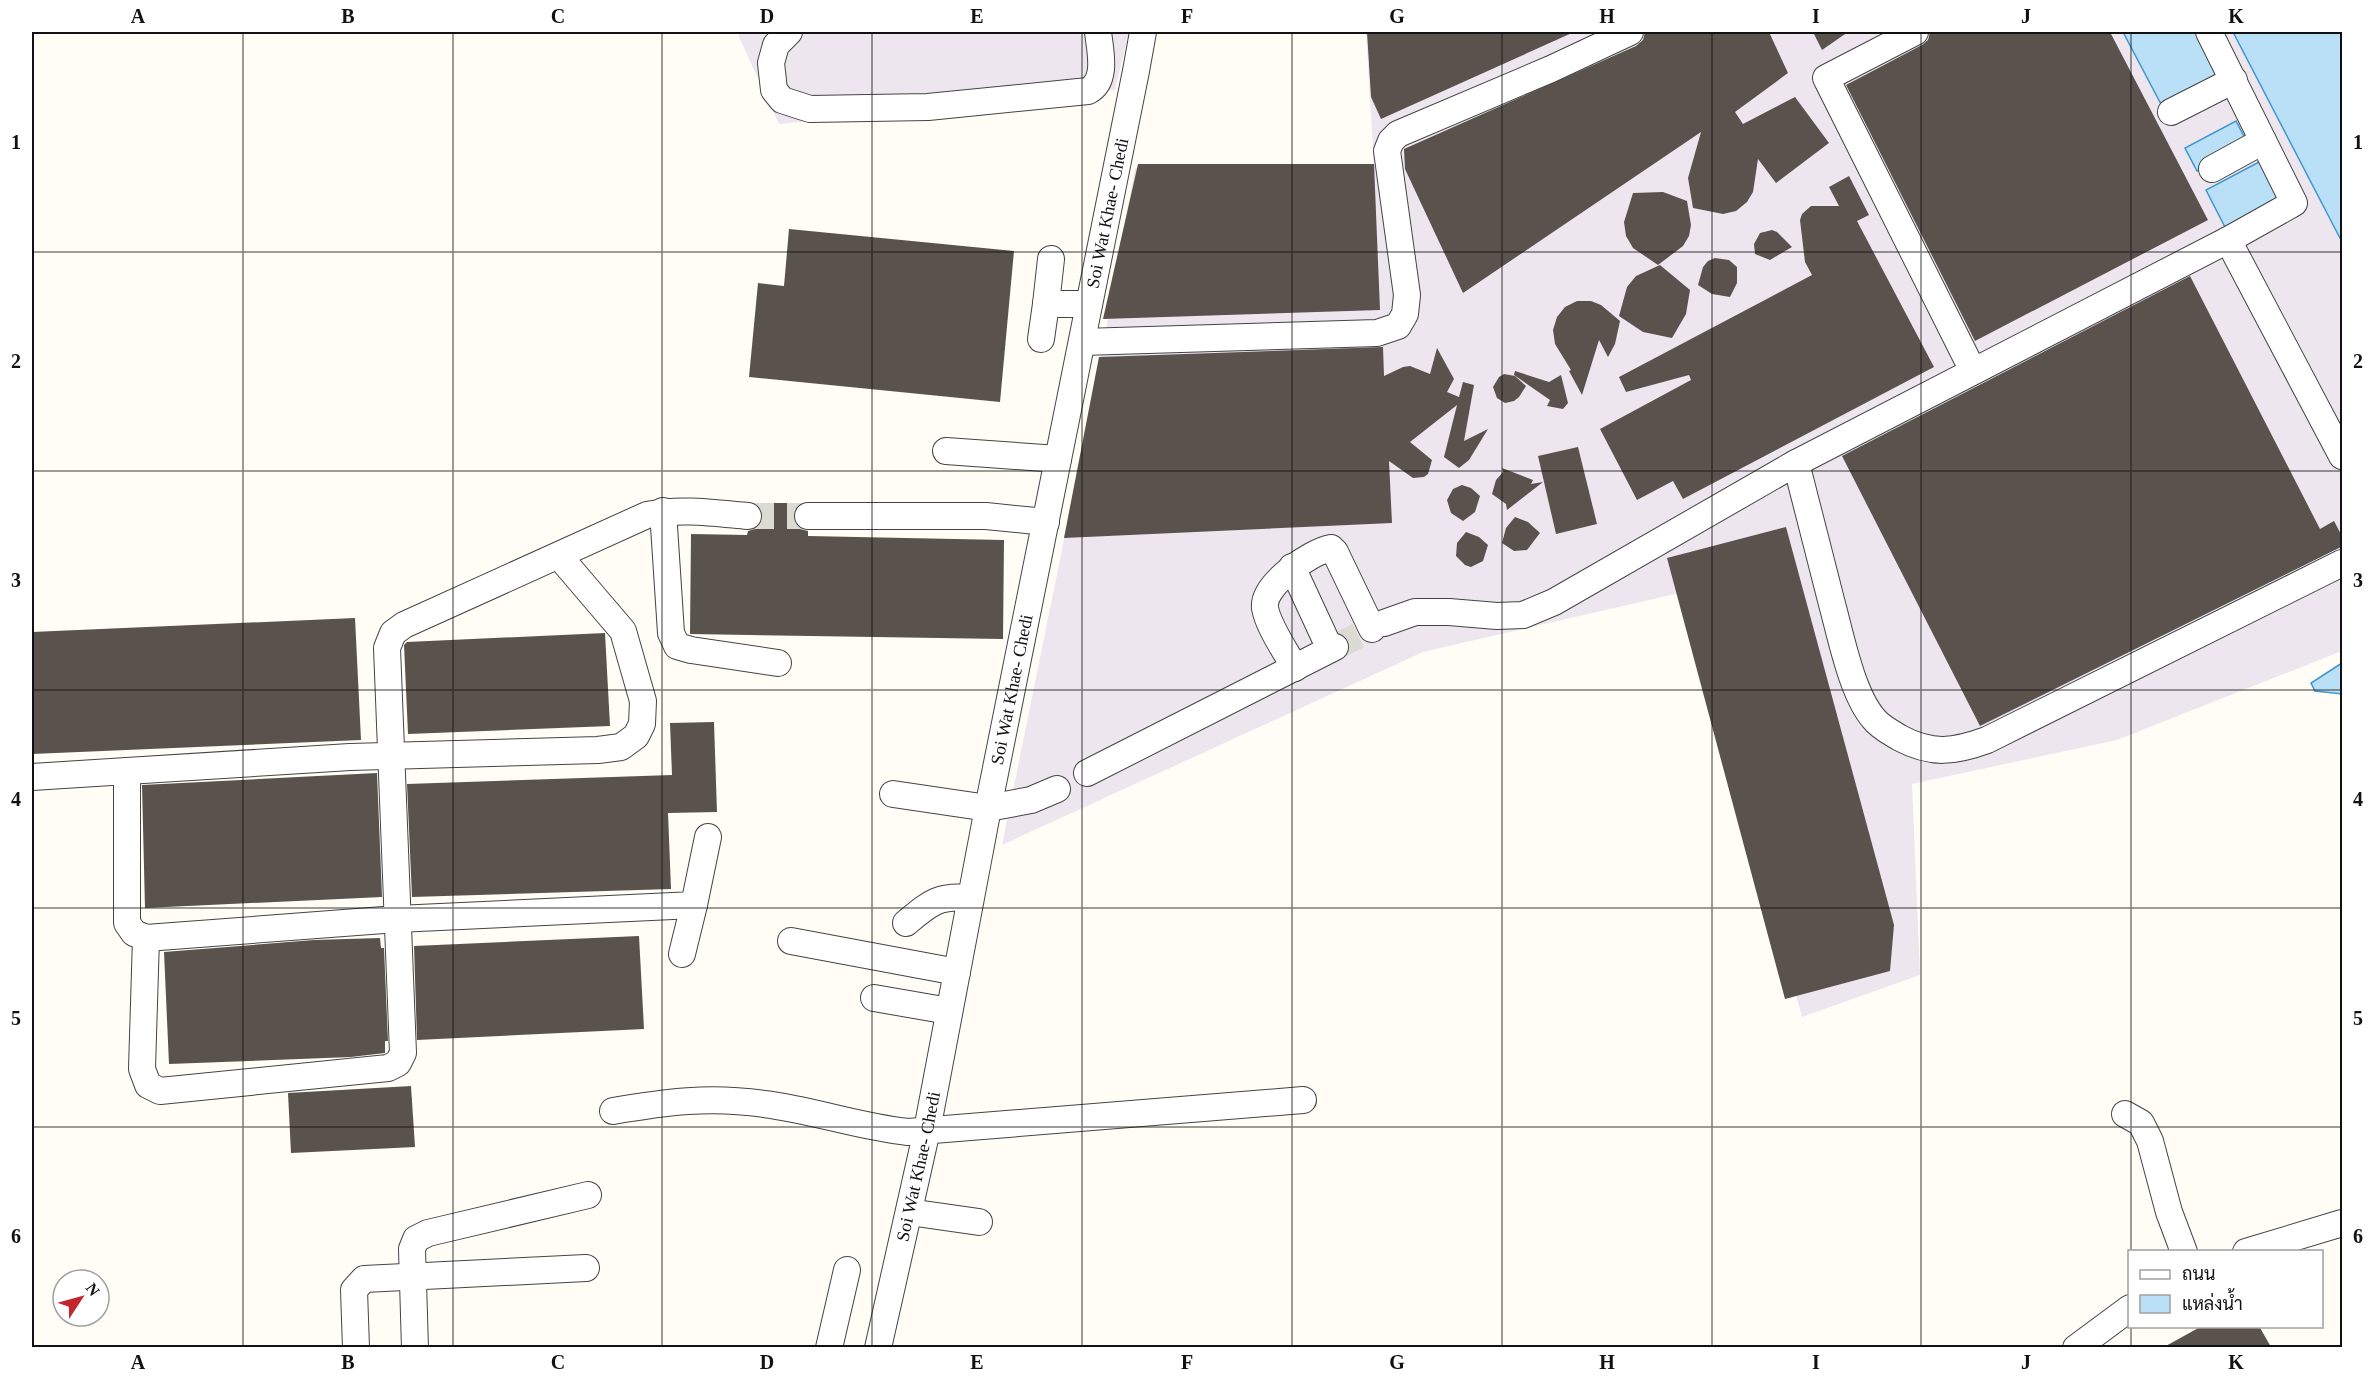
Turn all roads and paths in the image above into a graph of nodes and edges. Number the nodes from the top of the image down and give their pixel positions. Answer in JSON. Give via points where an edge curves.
{"nodes":[{"id":1,"x":789,"y":32,"type":"edge"},
{"id":2,"x":1098,"y":32,"type":"edge"},
{"id":3,"x":1143,"y":32,"type":"edge"},
{"id":4,"x":1626,"y":32,"type":"edge"},
{"id":5,"x":1914,"y":32,"type":"edge"},
{"id":6,"x":2210,"y":32,"type":"edge"},
{"id":7,"x":1100,"y":71,"type":"junction"},
{"id":8,"x":1136,"y":71,"type":"junction"},
{"id":9,"x":2234,"y":80,"type":"junction"},
{"id":10,"x":2171,"y":112,"type":"dead end"},
{"id":11,"x":2263,"y":141,"type":"junction"},
{"id":12,"x":2212,"y":169,"type":"dead end"},
{"id":13,"x":2228,"y":240,"type":"junction"},
{"id":14,"x":1051,"y":259,"type":"dead end"},
{"id":15,"x":1046,"y":304,"type":"junction"},
{"id":16,"x":1089,"y":304,"type":"junction"},
{"id":17,"x":1041,"y":339,"type":"dead end"},
{"id":18,"x":1082,"y":342,"type":"junction"},
{"id":19,"x":1973,"y":371,"type":"junction"},
{"id":20,"x":946,"y":452,"type":"dead end"},
{"id":21,"x":2343,"y":456,"type":"edge"},
{"id":22,"x":1058,"y":459,"type":"junction"},
{"id":23,"x":1796,"y":463,"type":"junction"},
{"id":24,"x":663,"y":512,"type":"junction"},
{"id":25,"x":748,"y":516,"type":"tunnel mouth"},
{"id":26,"x":808,"y":516,"type":"tunnel mouth"},
{"id":27,"x":1046,"y":522,"type":"junction"},
{"id":28,"x":559,"y":556,"type":"junction"},
{"id":29,"x":2343,"y":563,"type":"edge"},
{"id":30,"x":1292,"y":567,"type":"junction"},
{"id":31,"x":778,"y":663,"type":"dead end"},
{"id":32,"x":1295,"y":668,"type":"junction"},
{"id":33,"x":391,"y":756,"type":"junction"},
{"id":34,"x":127,"y":771,"type":"junction"},
{"id":35,"x":1087,"y":773,"type":"dead end"},
{"id":36,"x":32,"y":777,"type":"edge"},
{"id":37,"x":1057,"y":789,"type":"dead end"},
{"id":38,"x":893,"y":794,"type":"dead end"},
{"id":39,"x":988,"y":808,"type":"junction"},
{"id":40,"x":708,"y":837,"type":"dead end"},
{"id":41,"x":970,"y":898,"type":"junction"},
{"id":42,"x":694,"y":905,"type":"junction"},
{"id":43,"x":398,"y":919,"type":"junction"},
{"id":44,"x":906,"y":923,"type":"dead end"},
{"id":45,"x":146,"y":938,"type":"junction"},
{"id":46,"x":791,"y":941,"type":"dead end"},
{"id":47,"x":682,"y":954,"type":"dead end"},
{"id":48,"x":957,"y":972,"type":"junction"},
{"id":49,"x":874,"y":998,"type":"dead end"},
{"id":50,"x":950,"y":1011,"type":"junction"},
{"id":51,"x":1303,"y":1100,"type":"dead end"},
{"id":52,"x":613,"y":1111,"type":"dead end"},
{"id":53,"x":2126,"y":1114,"type":"dead end"},
{"id":54,"x":927,"y":1130,"type":"junction"},
{"id":55,"x":588,"y":1195,"type":"dead end"},
{"id":56,"x":909,"y":1212,"type":"junction"},
{"id":57,"x":979,"y":1222,"type":"dead end"},
{"id":58,"x":2343,"y":1223,"type":"edge"},
{"id":59,"x":2184,"y":1250,"type":"edge"},
{"id":60,"x":2249,"y":1250,"type":"edge"},
{"id":61,"x":586,"y":1268,"type":"dead end"},
{"id":62,"x":847,"y":1270,"type":"dead end"},
{"id":63,"x":412,"y":1277,"type":"junction"},
{"id":64,"x":2128,"y":1309,"type":"edge"},
{"id":65,"x":356,"y":1347,"type":"edge"},
{"id":66,"x":415,"y":1347,"type":"edge"},
{"id":67,"x":830,"y":1347,"type":"edge"},
{"id":68,"x":878,"y":1347,"type":"edge"},
{"id":69,"x":2076,"y":1347,"type":"edge"}],
"edges":[{"from":1,"to":7,"type":"street","via":[[776,45],[771,63],[774,90],[782,100],[810,109],[928,107],[1088,91],[1098,82]]},
{"from":2,"to":7,"type":"street"},
{"from":3,"to":8,"type":"street","name":"Soi Wat Khae- Chedi"},
{"from":4,"to":18,"type":"street","via":[[1551,69],[1398,134],[1391,141],[1387,151],[1407,295],[1405,314],[1398,326],[1377,333]]},
{"from":5,"to":19,"type":"street","via":[[1826,78]]},
{"from":6,"to":9,"type":"street"},
{"from":7,"to":8,"type":"street"},
{"from":8,"to":16,"type":"street","name":"Soi Wat Khae- Chedi"},
{"from":9,"to":10,"type":"street"},
{"from":9,"to":11,"type":"street"},
{"from":11,"to":12,"type":"street"},
{"from":11,"to":13,"type":"street","via":[[2294,203]]},
{"from":13,"to":19,"type":"street"},
{"from":13,"to":21,"type":"street"},
{"from":14,"to":15,"type":"street"},
{"from":15,"to":16,"type":"street"},
{"from":15,"to":17,"type":"street"},
{"from":16,"to":18,"type":"street","name":"Soi Wat Khae- Chedi"},
{"from":18,"to":22,"type":"street","name":"Soi Wat Khae- Chedi"},
{"from":19,"to":23,"type":"street"},
{"from":20,"to":22,"type":"street"},
{"from":22,"to":27,"type":"street","name":"Soi Wat Khae- Chedi"},
{"from":23,"to":29,"type":"street","via":[[1845,653],[1862,699],[1874,720],[1917,747],[1940,751],[1966,748],[1987,740]]},
{"from":23,"to":30,"type":"street","via":[[1554,602],[1523,615],[1415,612],[1378,626],[1331,548]]},
{"from":24,"to":25,"type":"street"},
{"from":24,"to":28,"type":"street","via":[[625,523]]},
{"from":24,"to":31,"type":"street","via":[[671,633],[677,646]]},
{"from":26,"to":27,"type":"street","via":[[986,516]]},
{"from":27,"to":39,"type":"street","name":"Soi Wat Khae- Chedi"},
{"from":28,"to":33,"type":"street","via":[[393,633],[387,648]]},
{"from":28,"to":33,"type":"street","via":[[623,631],[643,701],[642,724],[636,736],[621,747],[598,750]]},
{"from":30,"to":32,"type":"street","via":[[1267,595],[1265,607]]},
{"from":30,"to":32,"type":"street","via":[[1333,648]]},
{"from":32,"to":35,"type":"street"},
{"from":33,"to":34,"type":"street"},
{"from":33,"to":43,"type":"street"},
{"from":34,"to":36,"type":"street"},
{"from":34,"to":45,"type":"street","via":[[127,923],[134,933]]},
{"from":37,"to":39,"type":"street","via":[[1032,800]]},
{"from":38,"to":39,"type":"street"},
{"from":39,"to":41,"type":"street","name":"Soi Wat Khae- Chedi"},
{"from":40,"to":42,"type":"street"},
{"from":41,"to":44,"type":"street","via":[[949,896],[937,900]]},
{"from":41,"to":48,"type":"street","name":"Soi Wat Khae- Chedi"},
{"from":42,"to":43,"type":"street"},
{"from":42,"to":47,"type":"street"},
{"from":43,"to":45,"type":"street"},
{"from":43,"to":45,"type":"street","via":[[403,1053],[398,1063],[388,1068],[160,1091],[148,1085],[142,1069]]},
{"from":46,"to":48,"type":"street"},
{"from":48,"to":50,"type":"street","name":"Soi Wat Khae- Chedi"},
{"from":49,"to":50,"type":"street"},
{"from":50,"to":54,"type":"street","name":"Soi Wat Khae- Chedi"},
{"from":51,"to":54,"type":"street"},
{"from":52,"to":54,"type":"street","via":[[694,1099],[764,1104],[882,1130]]},
{"from":53,"to":59,"type":"street","via":[[2141,1123],[2150,1141]]},
{"from":54,"to":56,"type":"street","name":"Soi Wat Khae- Chedi"},
{"from":55,"to":63,"type":"street","via":[[428,1233],[416,1239],[412,1249]]},
{"from":56,"to":57,"type":"street"},
{"from":56,"to":68,"type":"street","name":"Soi Wat Khae- Chedi"},
{"from":58,"to":60,"type":"street"},
{"from":61,"to":63,"type":"street"},
{"from":62,"to":67,"type":"street"},
{"from":63,"to":65,"type":"street","via":[[364,1279],[354,1290]]},
{"from":63,"to":66,"type":"street"},
{"from":64,"to":69,"type":"street"}]}
